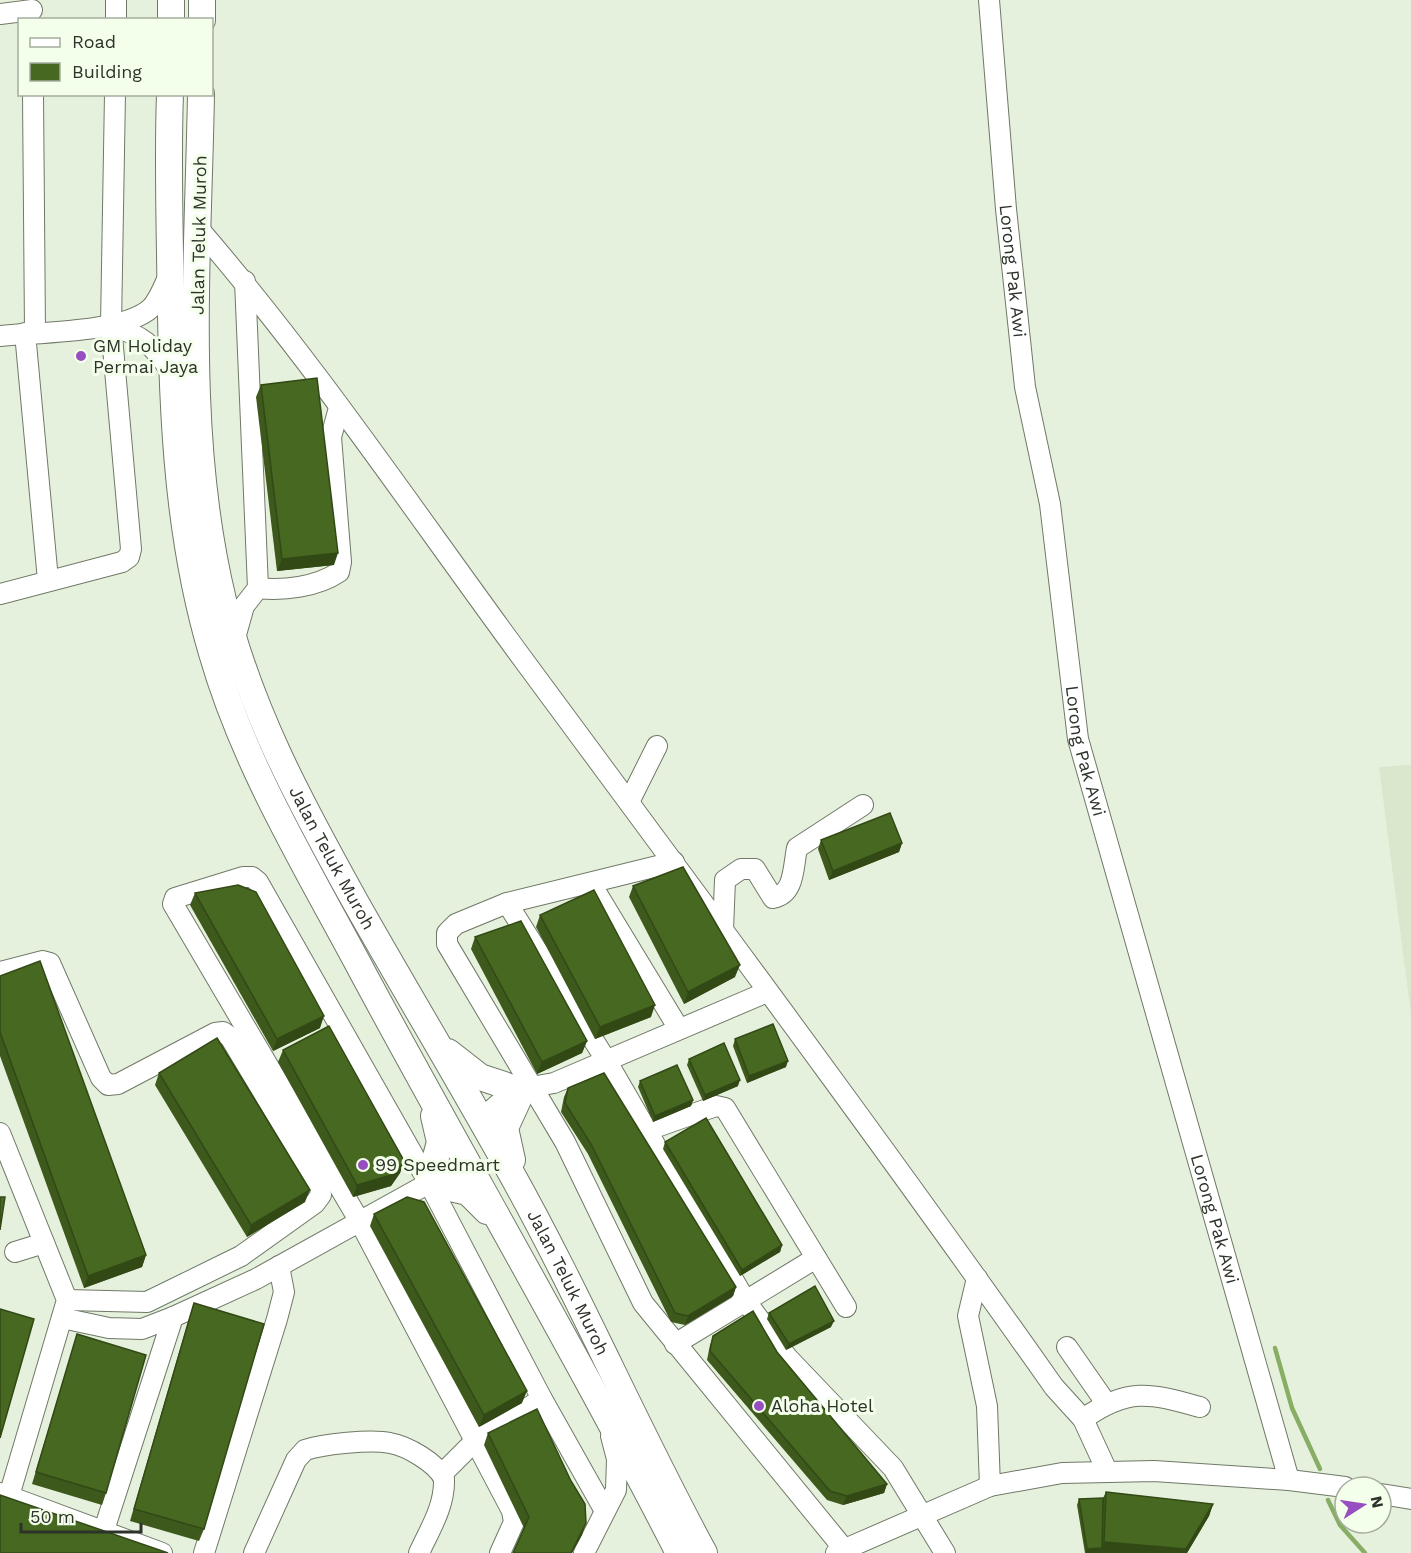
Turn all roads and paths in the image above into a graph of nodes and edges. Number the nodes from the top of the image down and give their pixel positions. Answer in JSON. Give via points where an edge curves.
{"nodes":[{"id":1,"x":116,"y":0,"type":"edge"},
{"id":2,"x":171,"y":0,"type":"edge"},
{"id":3,"x":202,"y":0,"type":"edge"},
{"id":4,"x":989,"y":0,"type":"edge"},
{"id":5,"x":32,"y":10,"type":"edge"},
{"id":6,"x":0,"y":14,"type":"edge"},
{"id":7,"x":116,"y":18,"type":"edge"},
{"id":8,"x":171,"y":18,"type":"edge"},
{"id":9,"x":202,"y":18,"type":"edge"},
{"id":10,"x":33,"y":96,"type":"edge"},
{"id":11,"x":115,"y":96,"type":"edge"},
{"id":12,"x":170,"y":96,"type":"edge"},
{"id":13,"x":201,"y":96,"type":"edge"},
{"id":14,"x":199,"y":229,"type":"junction"},
{"id":15,"x":169,"y":275,"type":"junction"},
{"id":16,"x":245,"y":281,"type":"junction"},
{"id":17,"x":111,"y":326,"type":"junction"},
{"id":18,"x":30,"y":333,"type":"junction"},
{"id":19,"x":0,"y":336,"type":"edge"},
{"id":20,"x":171,"y":372,"type":"junction"},
{"id":21,"x":339,"y":408,"type":"junction"},
{"id":22,"x":48,"y":580,"type":"junction"},
{"id":23,"x":258,"y":588,"type":"junction"},
{"id":24,"x":0,"y":594,"type":"edge"},
{"id":25,"x":236,"y":652,"type":"junction"},
{"id":26,"x":657,"y":746,"type":"dead end"},
{"id":27,"x":629,"y":802,"type":"junction"},
{"id":28,"x":863,"y":805,"type":"dead end"},
{"id":29,"x":675,"y":862,"type":"junction"},
{"id":30,"x":591,"y":884,"type":"junction"},
{"id":31,"x":507,"y":903,"type":"junction"},
{"id":32,"x":723,"y":930,"type":"junction"},
{"id":33,"x":0,"y":972,"type":"edge"},
{"id":34,"x":767,"y":992,"type":"junction"},
{"id":35,"x":338,"y":1021,"type":"junction"},
{"id":36,"x":679,"y":1029,"type":"junction"},
{"id":37,"x":317,"y":1032,"type":"edge"},
{"id":38,"x":433,"y":1038,"type":"junction"},
{"id":39,"x":286,"y":1050,"type":"edge"},
{"id":40,"x":606,"y":1060,"type":"junction"},
{"id":41,"x":265,"y":1061,"type":"junction"},
{"id":42,"x":422,"y":1084,"type":"junction"},
{"id":43,"x":526,"y":1089,"type":"junction"},
{"id":44,"x":439,"y":1113,"type":"junction"},
{"id":45,"x":480,"y":1120,"type":"junction"},
{"id":46,"x":648,"y":1130,"type":"junction"},
{"id":47,"x":0,"y":1132,"type":"edge"},
{"id":48,"x":467,"y":1162,"type":"junction"},
{"id":49,"x":429,"y":1183,"type":"junction"},
{"id":50,"x":517,"y":1183,"type":"junction"},
{"id":51,"x":360,"y":1222,"type":"junction"},
{"id":52,"x":44,"y":1243,"type":"junction"},
{"id":53,"x":514,"y":1245,"type":"junction"},
{"id":54,"x":15,"y":1252,"type":"dead end"},
{"id":55,"x":816,"y":1258,"type":"junction"},
{"id":56,"x":279,"y":1266,"type":"junction"},
{"id":57,"x":977,"y":1278,"type":"junction"},
{"id":58,"x":745,"y":1300,"type":"junction"},
{"id":59,"x":846,"y":1307,"type":"dead end"},
{"id":60,"x":65,"y":1309,"type":"junction"},
{"id":61,"x":173,"y":1317,"type":"junction"},
{"id":62,"x":675,"y":1344,"type":"junction"},
{"id":63,"x":1067,"y":1347,"type":"dead end"},
{"id":64,"x":542,"y":1399,"type":"junction"},
{"id":65,"x":1106,"y":1403,"type":"junction"},
{"id":66,"x":1200,"y":1407,"type":"dead end"},
{"id":67,"x":606,"y":1416,"type":"junction"},
{"id":68,"x":1083,"y":1419,"type":"junction"},
{"id":69,"x":476,"y":1440,"type":"junction"},
{"id":70,"x":1107,"y":1471,"type":"junction"},
{"id":71,"x":442,"y":1474,"type":"junction"},
{"id":72,"x":1289,"y":1480,"type":"junction"},
{"id":73,"x":990,"y":1486,"type":"junction"},
{"id":74,"x":1333,"y":1486,"type":"edge"},
{"id":75,"x":616,"y":1490,"type":"junction"},
{"id":76,"x":4,"y":1494,"type":"edge"},
{"id":77,"x":1393,"y":1496,"type":"edge"},
{"id":78,"x":1411,"y":1499,"type":"edge"},
{"id":79,"x":605,"y":1511,"type":"junction"},
{"id":80,"x":657,"y":1511,"type":"junction"},
{"id":81,"x":923,"y":1514,"type":"junction"},
{"id":82,"x":104,"y":1530,"type":"junction"},
{"id":83,"x":697,"y":1549,"type":"edge"},
{"id":84,"x":840,"y":1551,"type":"edge"},
{"id":85,"x":162,"y":1553,"type":"edge"},
{"id":86,"x":204,"y":1553,"type":"edge"},
{"id":87,"x":254,"y":1553,"type":"edge"},
{"id":88,"x":419,"y":1553,"type":"edge"},
{"id":89,"x":500,"y":1553,"type":"edge"},
{"id":90,"x":584,"y":1553,"type":"edge"},
{"id":91,"x":945,"y":1553,"type":"edge"}],
"edges":[{"from":1,"to":7,"type":"street"},
{"from":2,"to":8,"type":"main road"},
{"from":3,"to":9,"type":"main road"},
{"from":4,"to":72,"type":"street","name":"Lorong Pak Awi","via":[[1025,387],[1050,504],[1078,739]]},
{"from":5,"to":6,"type":"street"},
{"from":10,"to":18,"type":"street"},
{"from":11,"to":17,"type":"street"},
{"from":12,"to":15,"type":"main road","name":"Jalan Teluk Muroh"},
{"from":13,"to":14,"type":"main road","name":"Jalan Teluk Muroh"},
{"from":14,"to":16,"type":"street"},
{"from":14,"to":25,"type":"main road","name":"Jalan Teluk Muroh","via":[[198,401],[204,499],[221,595]]},
{"from":15,"to":17,"type":"street","via":[[153,306],[140,316]]},
{"from":15,"to":20,"type":"main road","name":"Jalan Teluk Muroh"},
{"from":16,"to":21,"type":"street"},
{"from":16,"to":23,"type":"street"},
{"from":17,"to":18,"type":"street"},
{"from":17,"to":20,"type":"street","via":[[139,335],[157,351]]},
{"from":17,"to":22,"type":"street","via":[[131,549],[122,562]]},
{"from":18,"to":19,"type":"street"},
{"from":18,"to":22,"type":"street"},
{"from":20,"to":42,"type":"main road","name":"Jalan Teluk Muroh","via":[[174,442],[185,533],[212,654],[241,732],[304,868]]},
{"from":21,"to":23,"type":"street","via":[[331,437],[339,572],[331,578],[279,591]]},
{"from":21,"to":27,"type":"street"},
{"from":22,"to":24,"type":"street"},
{"from":23,"to":25,"type":"street","via":[[239,617]]},
{"from":25,"to":38,"type":"main road","name":"Jalan Teluk Muroh","via":[[298,799]]},
{"from":26,"to":27,"type":"street"},
{"from":27,"to":29,"type":"street"},
{"from":28,"to":32,"type":"street","via":[[797,848],[789,891],[782,896],[773,898],[755,869],[741,869],[724,880]]},
{"from":29,"to":30,"type":"street"},
{"from":29,"to":32,"type":"street"},
{"from":30,"to":31,"type":"street"},
{"from":30,"to":36,"type":"street"},
{"from":31,"to":40,"type":"street"},
{"from":31,"to":43,"type":"street","via":[[456,924],[447,933],[447,944]]},
{"from":32,"to":34,"type":"street"},
{"from":33,"to":60,"type":"street","via":[[43,961],[50,963],[101,1078],[108,1085],[118,1084],[214,1033],[223,1032],[231,1037],[320,1186],[321,1196],[315,1203],[241,1256],[147,1302]]},
{"from":34,"to":36,"type":"street"},
{"from":34,"to":57,"type":"street"},
{"from":35,"to":37,"type":"street"},
{"from":35,"to":41,"type":"street","via":[[252,877],[175,898],[173,904]]},
{"from":35,"to":49,"type":"street"},
{"from":36,"to":40,"type":"street"},
{"from":38,"to":43,"type":"main road","via":[[480,1077]]},
{"from":38,"to":45,"type":"main road","name":"Jalan Teluk Muroh"},
{"from":39,"to":41,"type":"street"},
{"from":40,"to":43,"type":"street","via":[[554,1083]]},
{"from":40,"to":46,"type":"street"},
{"from":41,"to":51,"type":"street"},
{"from":42,"to":44,"type":"main road","name":"Jalan Teluk Muroh"},
{"from":42,"to":49,"type":"main road","via":[[440,1133]]},
{"from":43,"to":45,"type":"street","via":[[503,1100]]},
{"from":43,"to":50,"type":"main road","via":[[505,1128]]},
{"from":43,"to":62,"type":"street","via":[[565,1142],[644,1303]]},
{"from":44,"to":45,"type":"main road","via":[[453,1120]]},
{"from":44,"to":48,"type":"main road","name":"Jalan Teluk Muroh"},
{"from":45,"to":48,"type":"main road"},
{"from":45,"to":50,"type":"main road","name":"Jalan Teluk Muroh"},
{"from":46,"to":55,"type":"street","via":[[716,1106],[725,1108]]},
{"from":46,"to":58,"type":"street"},
{"from":47,"to":52,"type":"street"},
{"from":48,"to":49,"type":"street"},
{"from":48,"to":50,"type":"main road","via":[[493,1165]]},
{"from":48,"to":53,"type":"main road","name":"Jalan Teluk Muroh"},
{"from":49,"to":51,"type":"street"},
{"from":49,"to":53,"type":"main road","via":[[457,1188],[477,1198]]},
{"from":49,"to":64,"type":"street"},
{"from":50,"to":83,"type":"main road","name":"Jalan Teluk Muroh"},
{"from":51,"to":56,"type":"street"},
{"from":51,"to":69,"type":"street"},
{"from":52,"to":54,"type":"street"},
{"from":52,"to":60,"type":"street"},
{"from":53,"to":67,"type":"main road","name":"Jalan Teluk Muroh"},
{"from":55,"to":58,"type":"street"},
{"from":55,"to":59,"type":"street"},
{"from":56,"to":61,"type":"street"},
{"from":56,"to":86,"type":"street","via":[[284,1292],[278,1318]]},
{"from":57,"to":68,"type":"street","via":[[1054,1387]]},
{"from":57,"to":73,"type":"street","via":[[968,1316],[987,1406]]},
{"from":58,"to":62,"type":"street"},
{"from":58,"to":81,"type":"street","via":[[787,1357],[893,1468]]},
{"from":60,"to":61,"type":"street","via":[[109,1328],[142,1329]]},
{"from":60,"to":76,"type":"street"},
{"from":61,"to":82,"type":"street"},
{"from":62,"to":84,"type":"street"},
{"from":63,"to":65,"type":"street"},
{"from":64,"to":69,"type":"street"},
{"from":64,"to":79,"type":"street"},
{"from":65,"to":66,"type":"street","via":[[1133,1395],[1155,1395]]},
{"from":65,"to":68,"type":"street"},
{"from":67,"to":75,"type":"street","via":[[617,1459]]},
{"from":67,"to":80,"type":"main road","name":"Jalan Teluk Muroh"},
{"from":68,"to":70,"type":"street"},
{"from":69,"to":71,"type":"street"},
{"from":69,"to":89,"type":"street","via":[[513,1511],[514,1522]]},
{"from":70,"to":72,"type":"street"},
{"from":70,"to":73,"type":"street","via":[[1062,1473]]},
{"from":71,"to":87,"type":"street","via":[[390,1443],[316,1446],[305,1450],[296,1460]]},
{"from":71,"to":88,"type":"street","via":[[444,1489],[435,1520]]},
{"from":72,"to":74,"type":"street"},
{"from":73,"to":81,"type":"street"},
{"from":75,"to":79,"type":"street"},
{"from":75,"to":80,"type":"street","via":[[637,1494]]},
{"from":76,"to":82,"type":"street"},
{"from":77,"to":78,"type":"street"},
{"from":79,"to":90,"type":"street"},
{"from":80,"to":83,"type":"main road","name":"Jalan Teluk Muroh"},
{"from":81,"to":84,"type":"street"},
{"from":81,"to":91,"type":"street"},
{"from":82,"to":85,"type":"street"}]}
